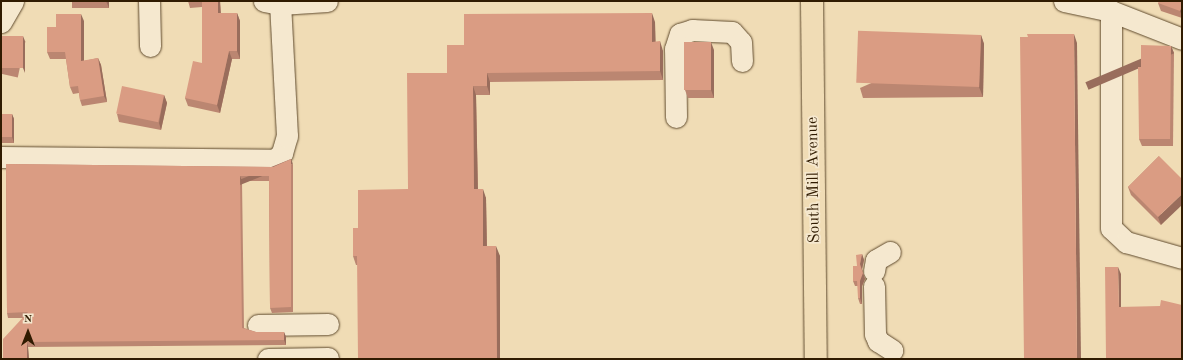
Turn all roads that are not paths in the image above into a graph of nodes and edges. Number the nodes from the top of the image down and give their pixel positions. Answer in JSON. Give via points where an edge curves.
{"nodes":[{"id":1,"x":13,"y":1,"type":"edge"},
{"id":2,"x":150,"y":1,"type":"edge"},
{"id":3,"x":327,"y":1,"type":"edge"},
{"id":4,"x":812,"y":1,"type":"edge"},
{"id":5,"x":1064,"y":1,"type":"edge"},
{"id":6,"x":272,"y":2,"type":"edge"},
{"id":7,"x":1111,"y":11,"type":"junction"},
{"id":8,"x":1,"y":22,"type":"edge"},
{"id":9,"x":1182,"y":39,"type":"edge"},
{"id":10,"x":150,"y":46,"type":"dead end"},
{"id":11,"x":742,"y":62,"type":"dead end"},
{"id":12,"x":676,"y":117,"type":"dead end"},
{"id":13,"x":1,"y":157,"type":"edge"},
{"id":14,"x":890,"y":252,"type":"dead end"},
{"id":15,"x":1182,"y":258,"type":"edge"},
{"id":16,"x":328,"y":324,"type":"dead end"},
{"id":17,"x":258,"y":325,"type":"dead end"},
{"id":18,"x":892,"y":350,"type":"dead end"},
{"id":19,"x":328,"y":358,"type":"dead end"},
{"id":20,"x":268,"y":359,"type":"edge"},
{"id":21,"x":816,"y":359,"type":"edge"}],
"edges":[{"from":1,"to":8,"type":"street"},
{"from":2,"to":10,"type":"street"},
{"from":3,"to":6,"type":"street"},
{"from":4,"to":21,"type":"main road","name":"South Mill Avenue"},
{"from":5,"to":7,"type":"street"},
{"from":6,"to":13,"type":"street","via":[[287,136],[282,153],[274,160]]},
{"from":7,"to":9,"type":"street"},
{"from":7,"to":15,"type":"street","via":[[1111,228],[1126,242]]},
{"from":11,"to":12,"type":"street","via":[[741,42],[732,32],[692,30],[680,34],[675,49]]},
{"from":14,"to":18,"type":"street","via":[[876,260],[875,334],[878,341]]},
{"from":16,"to":17,"type":"street"},
{"from":19,"to":20,"type":"street"}]}
